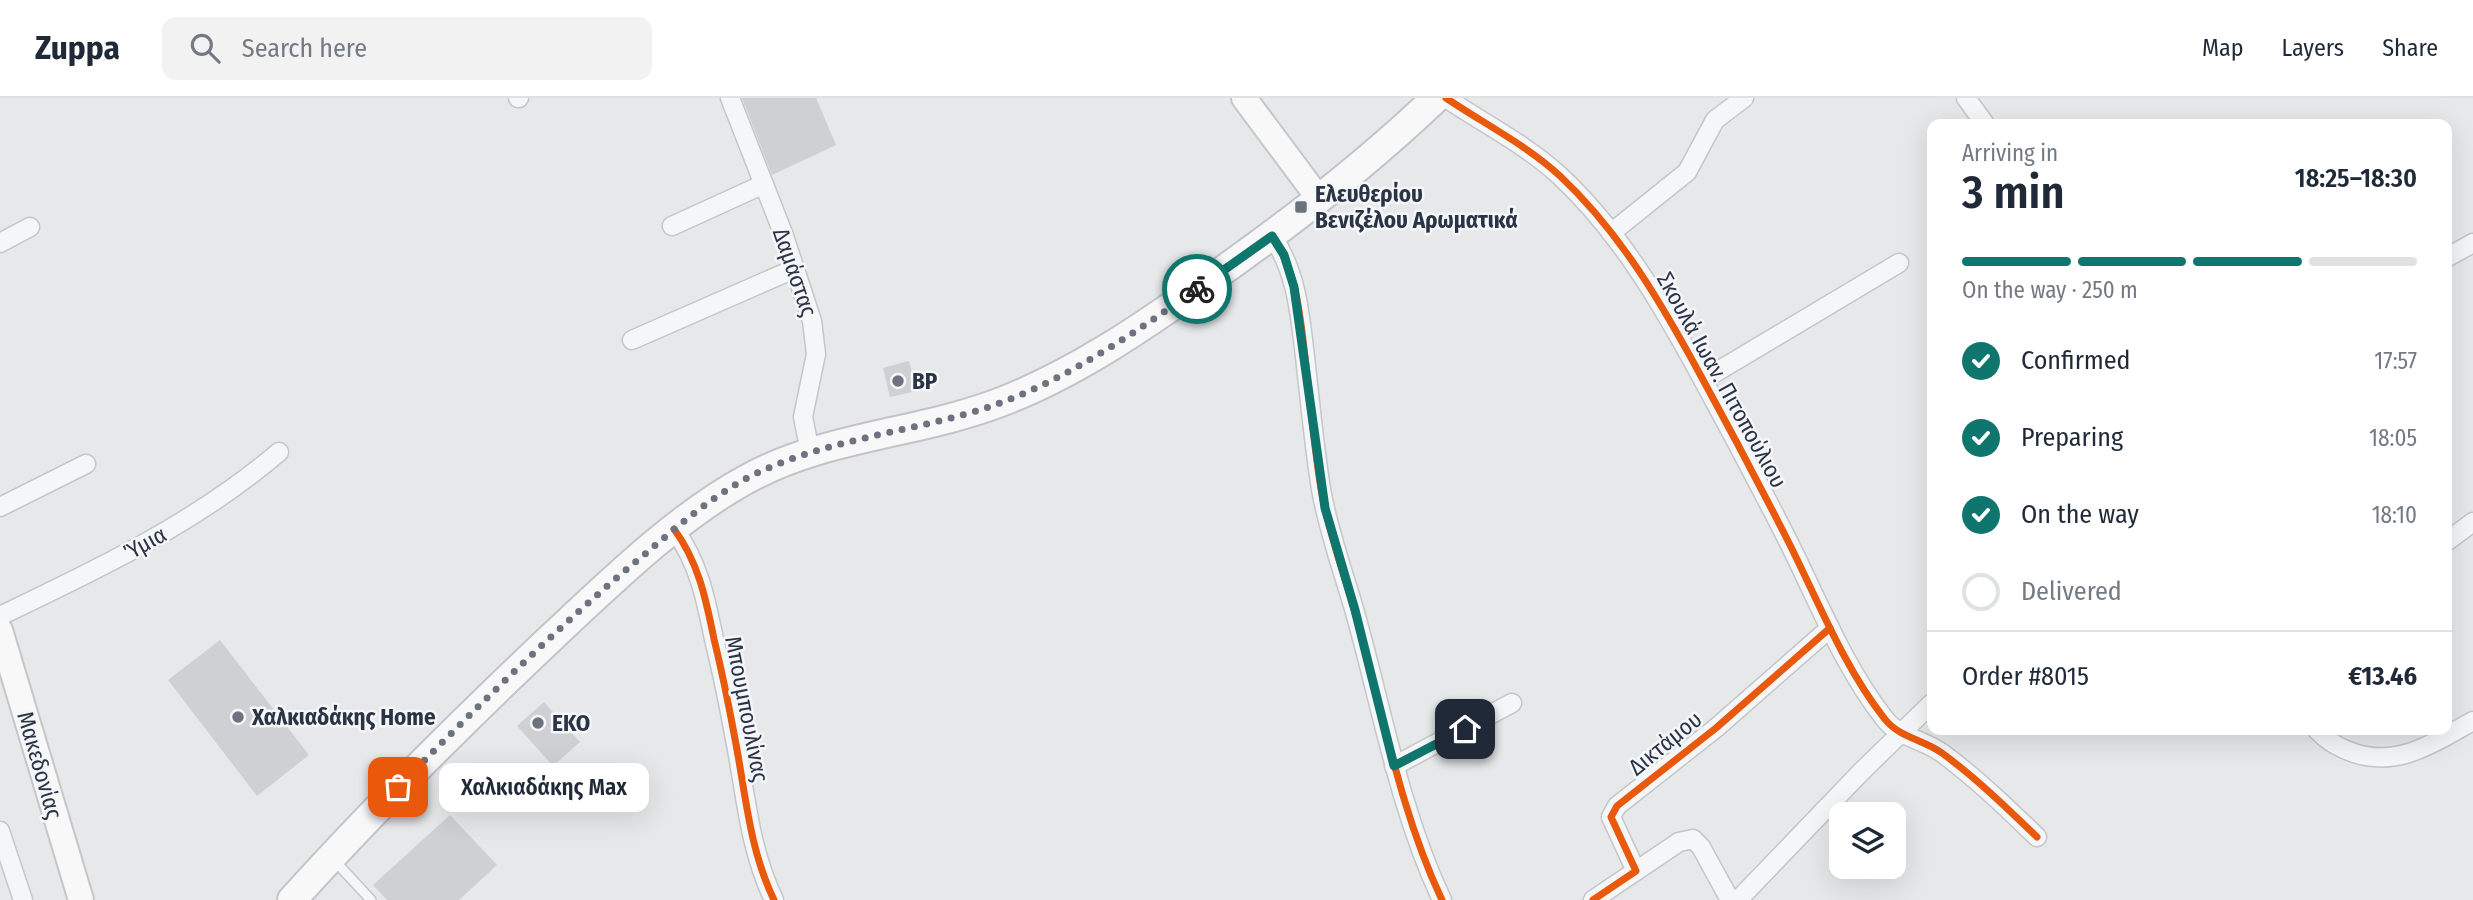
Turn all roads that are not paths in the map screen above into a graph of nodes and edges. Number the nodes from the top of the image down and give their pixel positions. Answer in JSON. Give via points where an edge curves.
{"nodes":[{"id":1,"x":730,"y":98,"type":"edge"},
{"id":2,"x":1244,"y":98,"type":"edge"},
{"id":3,"x":1436,"y":98,"type":"edge"},
{"id":4,"x":1446,"y":98,"type":"edge"},
{"id":5,"x":1744,"y":98,"type":"edge"},
{"id":6,"x":1966,"y":98,"type":"edge"},
{"id":7,"x":1981,"y":119,"type":"edge"},
{"id":8,"x":764,"y":184,"type":"junction"},
{"id":9,"x":1320,"y":200,"type":"junction"},
{"id":10,"x":672,"y":226,"type":"dead end"},
{"id":11,"x":30,"y":227,"type":"dead end"},
{"id":12,"x":1611,"y":233,"type":"junction"},
{"id":13,"x":1272,"y":236,"type":"junction"},
{"id":14,"x":0,"y":243,"type":"edge"},
{"id":15,"x":2473,"y":243,"type":"edge"},
{"id":16,"x":2452,"y":255,"type":"edge"},
{"id":17,"x":1899,"y":263,"type":"dead end"},
{"id":18,"x":794,"y":269,"type":"junction"},
{"id":19,"x":632,"y":340,"type":"dead end"},
{"id":20,"x":1703,"y":380,"type":"junction"},
{"id":21,"x":279,"y":452,"type":"dead end"},
{"id":22,"x":810,"y":452,"type":"junction"},
{"id":23,"x":86,"y":464,"type":"dead end"},
{"id":24,"x":0,"y":507,"type":"edge"},
{"id":25,"x":2473,"y":522,"type":"edge"},
{"id":26,"x":674,"y":529,"type":"junction"},
{"id":27,"x":2452,"y":538,"type":"edge"},
{"id":28,"x":0,"y":615,"type":"edge"},
{"id":29,"x":1830,"y":628,"type":"junction"},
{"id":30,"x":0,"y":631,"type":"edge"},
{"id":31,"x":1511,"y":703,"type":"dead end"},
{"id":32,"x":1927,"y":708,"type":"edge"},
{"id":33,"x":2473,"y":721,"type":"edge"},
{"id":34,"x":2452,"y":732,"type":"edge"},
{"id":35,"x":1900,"y":733,"type":"junction"},
{"id":36,"x":2322,"y":735,"type":"edge"},
{"id":37,"x":2446,"y":735,"type":"edge"},
{"id":38,"x":1394,"y":766,"type":"junction"},
{"id":39,"x":0,"y":831,"type":"edge"},
{"id":40,"x":2037,"y":837,"type":"dead end"},
{"id":41,"x":331,"y":857,"type":"junction"},
{"id":42,"x":1636,"y":871,"type":"junction"},
{"id":43,"x":23,"y":900,"type":"edge"},
{"id":44,"x":81,"y":900,"type":"edge"},
{"id":45,"x":292,"y":900,"type":"edge"},
{"id":46,"x":371,"y":900,"type":"edge"},
{"id":47,"x":774,"y":900,"type":"edge"},
{"id":48,"x":1442,"y":900,"type":"edge"},
{"id":49,"x":1593,"y":900,"type":"edge"},
{"id":50,"x":1730,"y":900,"type":"edge"},
{"id":51,"x":1738,"y":900,"type":"edge"}],
"edges":[{"from":1,"to":8,"type":"street","name":"Δαμάστας"},
{"from":2,"to":9,"type":"street"},
{"from":3,"to":9,"type":"main road"},
{"from":4,"to":12,"type":"street","name":"Σκουλά Ιωαν. Πιτοπούλιου","via":[[1552,168]]},
{"from":5,"to":12,"type":"street","via":[[1715,120],[1687,172]]},
{"from":6,"to":7,"type":"street"},
{"from":8,"to":10,"type":"street"},
{"from":8,"to":18,"type":"street","name":"Δαμάστας"},
{"from":9,"to":13,"type":"main road"},
{"from":11,"to":14,"type":"street"},
{"from":12,"to":20,"type":"street","name":"Σκουλά Ιωαν. Πιτοπούλιου","via":[[1661,304]]},
{"from":13,"to":22,"type":"main road","via":[[1132,334],[1019,395],[956,416]]},
{"from":13,"to":38,"type":"street","via":[[1294,287],[1323,499]]},
{"from":15,"to":16,"type":"street"},
{"from":17,"to":20,"type":"street"},
{"from":18,"to":19,"type":"street"},
{"from":18,"to":22,"type":"street","name":"Δαμάστας","via":[[816,343],[803,417]]},
{"from":20,"to":29,"type":"street","name":"Σκουλά Ιωαν. Πιτοπούλιου"},
{"from":21,"to":28,"type":"street","name":"Ύμια","via":[[194,515]]},
{"from":22,"to":26,"type":"main road","via":[[732,487]]},
{"from":23,"to":24,"type":"street"},
{"from":25,"to":27,"type":"street"},
{"from":26,"to":41,"type":"main road","via":[[533,655]]},
{"from":26,"to":47,"type":"street","name":"Μπουμπουλίνας","via":[[699,575],[736,739],[752,844]]},
{"from":29,"to":35,"type":"street","name":"Σκουλά Ιωαν. Πιτοπούλιου","via":[[1879,711]]},
{"from":29,"to":42,"type":"street","name":"Δικτάμου","via":[[1716,728],[1617,806],[1611,817]]},
{"from":30,"to":44,"type":"street","name":"Μακεδονίας"},
{"from":31,"to":38,"type":"street"},
{"from":32,"to":35,"type":"street"},
{"from":33,"to":34,"type":"street"},
{"from":35,"to":40,"type":"street","via":[[1942,753]]},
{"from":35,"to":51,"type":"street"},
{"from":36,"to":37,"type":"street","via":[[2344,750],[2383,759],[2414,752]]},
{"from":38,"to":48,"type":"street"},
{"from":39,"to":43,"type":"street"},
{"from":41,"to":45,"type":"main road"},
{"from":41,"to":46,"type":"lane"},
{"from":42,"to":49,"type":"street"},
{"from":42,"to":50,"type":"street","via":[[1679,842],[1693,839]]}]}
